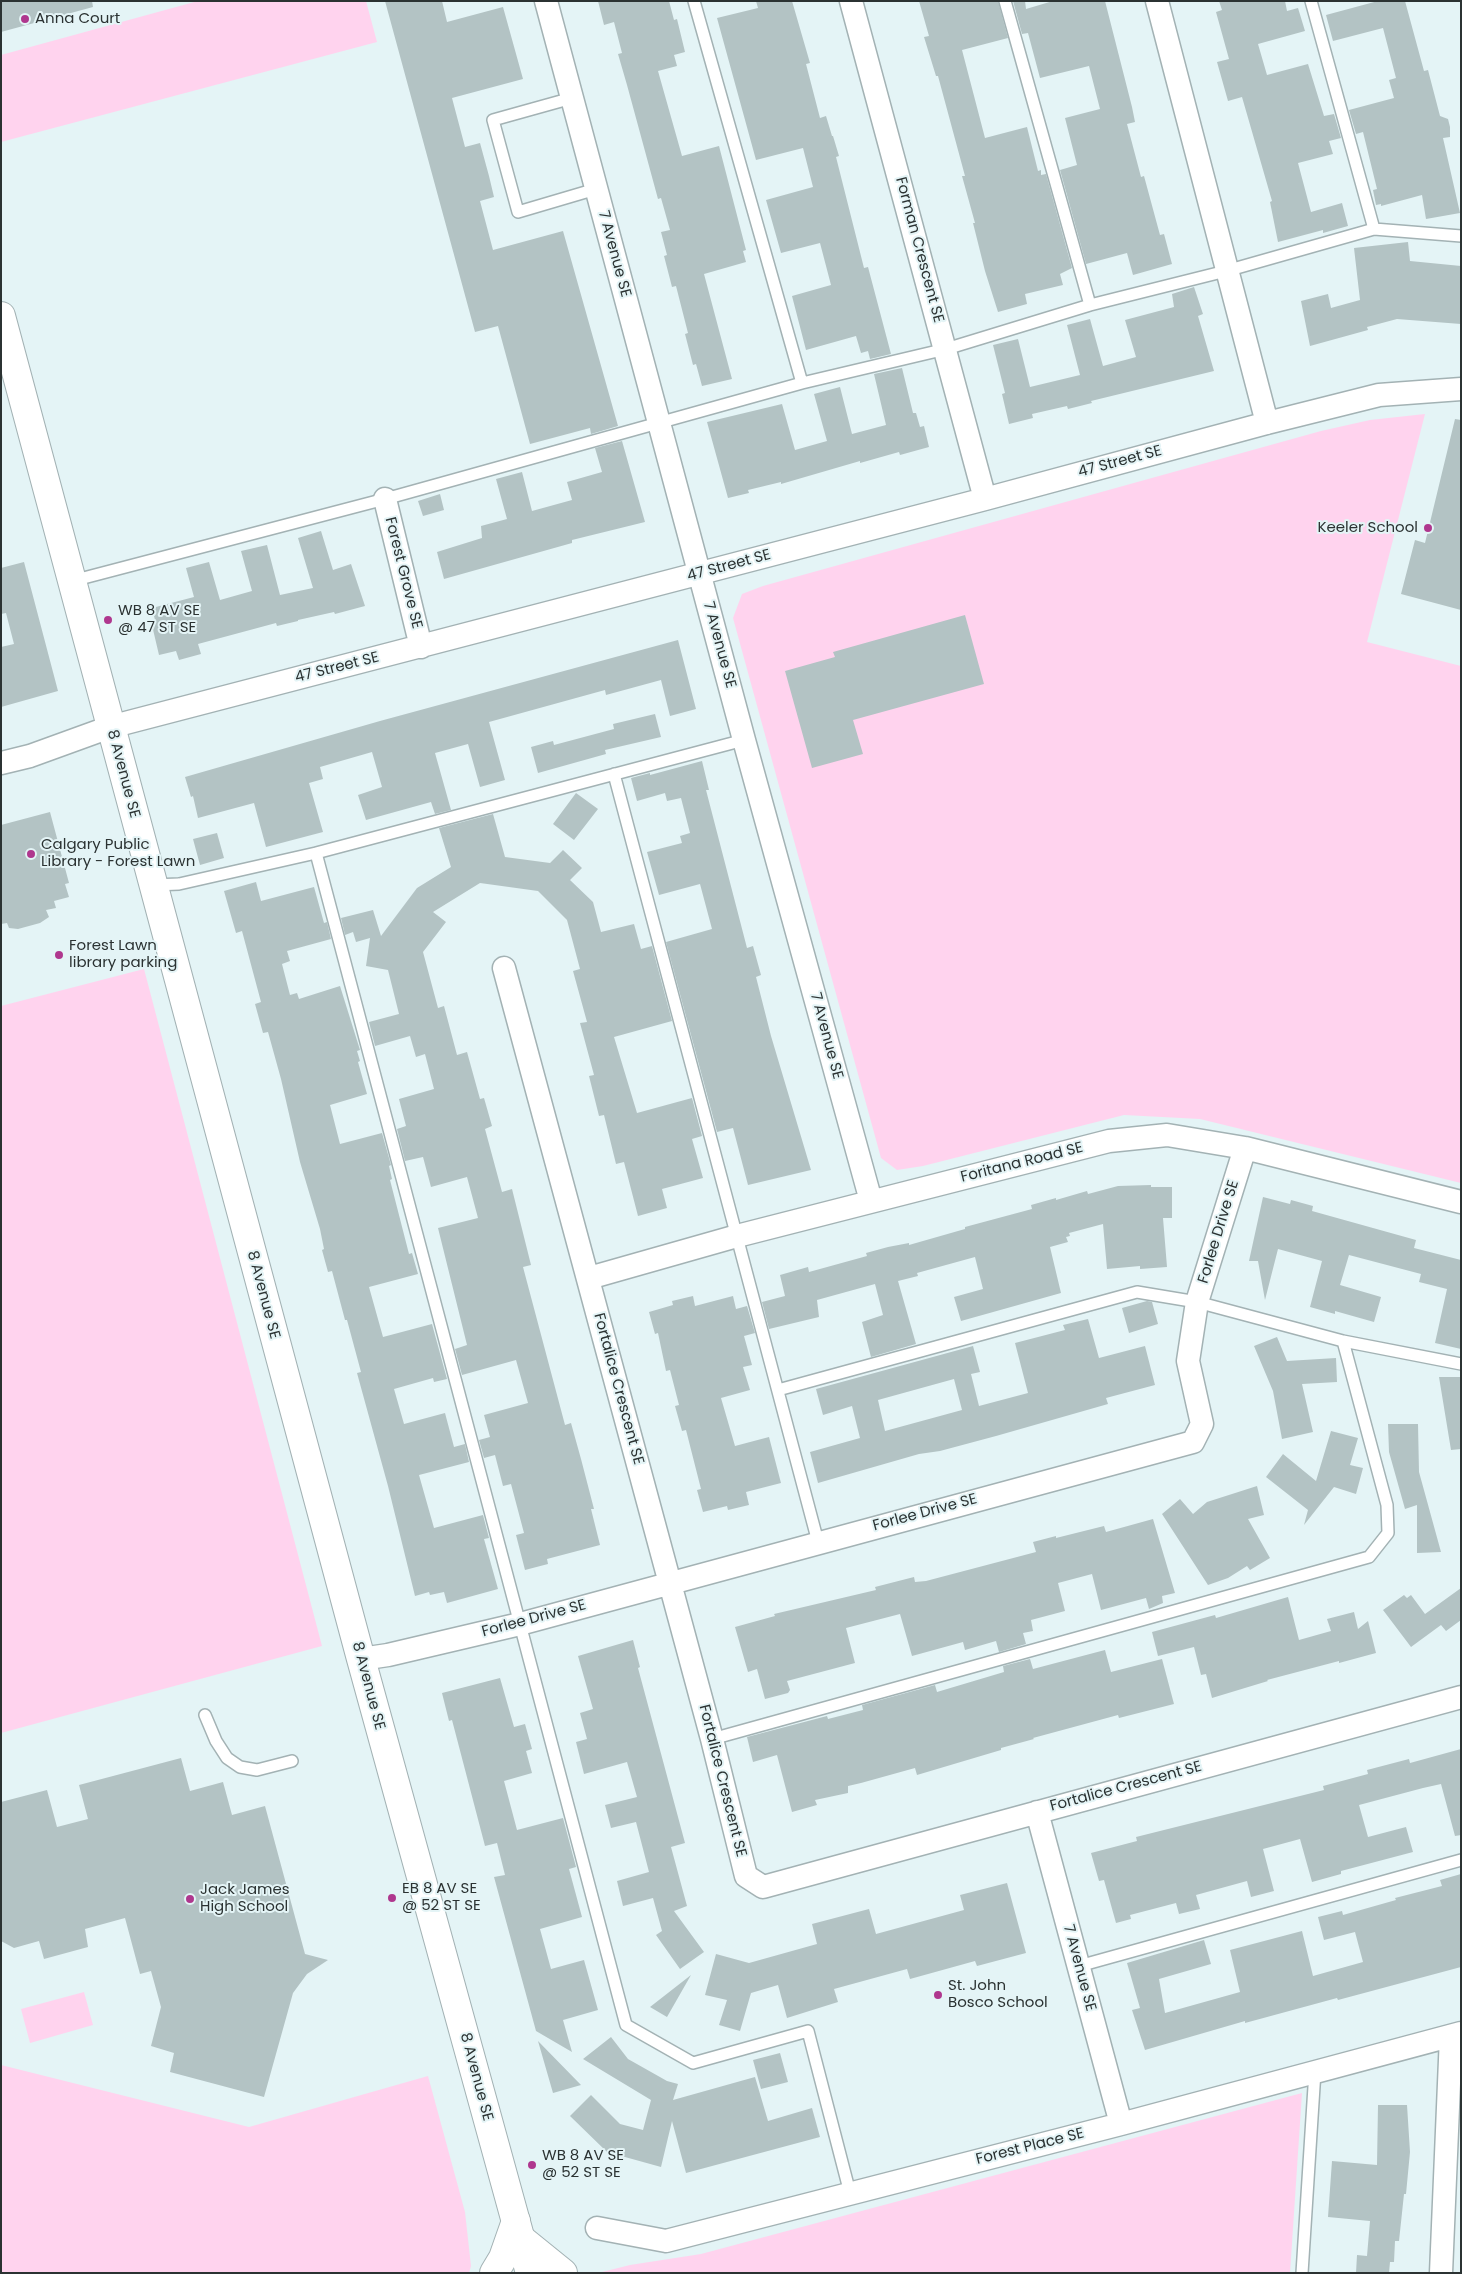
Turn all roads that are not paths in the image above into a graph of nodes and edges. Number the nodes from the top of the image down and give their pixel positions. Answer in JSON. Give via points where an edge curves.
{"nodes":[{"id":1,"x":546,"y":1,"type":"edge"},
{"id":2,"x":694,"y":1,"type":"edge"},
{"id":3,"x":851,"y":1,"type":"edge"},
{"id":4,"x":1005,"y":1,"type":"edge"},
{"id":5,"x":1157,"y":1,"type":"edge"},
{"id":6,"x":1311,"y":1,"type":"edge"},
{"id":7,"x":572,"y":98,"type":"junction"},
{"id":8,"x":596,"y":189,"type":"junction"},
{"id":9,"x":1374,"y":229,"type":"junction"},
{"id":10,"x":1461,"y":236,"type":"edge"},
{"id":11,"x":1226,"y":271,"type":"junction"},
{"id":12,"x":1090,"y":305,"type":"junction"},
{"id":13,"x":1,"y":316,"type":"edge"},
{"id":14,"x":946,"y":349,"type":"junction"},
{"id":15,"x":802,"y":383,"type":"junction"},
{"id":16,"x":1461,"y":389,"type":"edge"},
{"id":17,"x":660,"y":423,"type":"junction"},
{"id":18,"x":1267,"y":423,"type":"junction"},
{"id":19,"x":385,"y":499,"type":"junction"},
{"id":20,"x":985,"y":499,"type":"junction"},
{"id":21,"x":700,"y":574,"type":"junction"},
{"id":22,"x":72,"y":581,"type":"junction"},
{"id":23,"x":421,"y":647,"type":"junction"},
{"id":24,"x":110,"y":727,"type":"junction"},
{"id":25,"x":744,"y":740,"type":"junction"},
{"id":26,"x":1,"y":763,"type":"edge"},
{"id":27,"x":614,"y":774,"type":"junction"},
{"id":28,"x":316,"y":853,"type":"junction"},
{"id":29,"x":153,"y":885,"type":"junction"},
{"id":30,"x":504,"y":968,"type":"dead end"},
{"id":31,"x":1245,"y":1148,"type":"junction"},
{"id":32,"x":871,"y":1201,"type":"junction"},
{"id":33,"x":1461,"y":1202,"type":"edge"},
{"id":34,"x":737,"y":1236,"type":"junction"},
{"id":35,"x":589,"y":1278,"type":"junction"},
{"id":36,"x":1197,"y":1302,"type":"junction"},
{"id":37,"x":1344,"y":1341,"type":"junction"},
{"id":38,"x":1461,"y":1364,"type":"edge"},
{"id":39,"x":778,"y":1390,"type":"junction"},
{"id":40,"x":818,"y":1542,"type":"junction"},
{"id":41,"x":669,"y":1582,"type":"junction"},
{"id":42,"x":520,"y":1624,"type":"junction"},
{"id":43,"x":361,"y":1659,"type":"junction"},
{"id":44,"x":1461,"y":1696,"type":"edge"},
{"id":45,"x":205,"y":1715,"type":"dead end"},
{"id":46,"x":712,"y":1738,"type":"junction"},
{"id":47,"x":292,"y":1761,"type":"dead end"},
{"id":48,"x":1037,"y":1812,"type":"junction"},
{"id":49,"x":1461,"y":1860,"type":"edge"},
{"id":50,"x":1079,"y":1966,"type":"junction"},
{"id":51,"x":1456,"y":2034,"type":"edge"},
{"id":52,"x":1315,"y":2071,"type":"junction"},
{"id":53,"x":1121,"y":2124,"type":"junction"},
{"id":54,"x":850,"y":2193,"type":"junction"},
{"id":55,"x":597,"y":2228,"type":"dead end"},
{"id":56,"x":519,"y":2230,"type":"junction"},
{"id":57,"x":494,"y":2273,"type":"edge"},
{"id":58,"x":530,"y":2273,"type":"edge"},
{"id":59,"x":563,"y":2273,"type":"edge"},
{"id":60,"x":1302,"y":2273,"type":"edge"},
{"id":61,"x":1440,"y":2273,"type":"edge"}],
"edges":[{"from":1,"to":7,"type":"street","name":"7 Avenue SE"},
{"from":2,"to":15,"type":"lane"},
{"from":3,"to":14,"type":"street","name":"Forman Crescent SE"},
{"from":4,"to":12,"type":"lane"},
{"from":5,"to":11,"type":"street"},
{"from":6,"to":9,"type":"lane"},
{"from":7,"to":8,"type":"street","name":"7 Avenue SE"},
{"from":7,"to":8,"type":"lane","via":[[493,120],[518,212]]},
{"from":8,"to":17,"type":"street","name":"7 Avenue SE"},
{"from":9,"to":10,"type":"lane"},
{"from":9,"to":11,"type":"lane"},
{"from":11,"to":12,"type":"lane"},
{"from":11,"to":18,"type":"street"},
{"from":12,"to":14,"type":"lane"},
{"from":13,"to":22,"type":"street","name":"8 Avenue SE"},
{"from":14,"to":15,"type":"lane"},
{"from":14,"to":20,"type":"street","name":"Forman Crescent SE"},
{"from":15,"to":17,"type":"lane"},
{"from":16,"to":18,"type":"street","name":"47 Street SE","via":[[1378,395]]},
{"from":17,"to":19,"type":"lane"},
{"from":17,"to":21,"type":"street","name":"7 Avenue SE"},
{"from":18,"to":20,"type":"street","name":"47 Street SE"},
{"from":19,"to":22,"type":"lane"},
{"from":19,"to":23,"type":"street","name":"Forest Grove SE"},
{"from":20,"to":21,"type":"street","name":"47 Street SE"},
{"from":21,"to":23,"type":"street","name":"47 Street SE"},
{"from":21,"to":25,"type":"street","name":"7 Avenue SE"},
{"from":22,"to":24,"type":"street","name":"8 Avenue SE"},
{"from":23,"to":24,"type":"street","name":"47 Street SE"},
{"from":24,"to":26,"type":"street","name":"47 Street SE"},
{"from":24,"to":29,"type":"street","name":"8 Avenue SE"},
{"from":25,"to":27,"type":"lane"},
{"from":25,"to":32,"type":"street","name":"7 Avenue SE"},
{"from":27,"to":28,"type":"lane"},
{"from":27,"to":34,"type":"lane"},
{"from":28,"to":29,"type":"lane","via":[[180,884]]},
{"from":28,"to":42,"type":"lane"},
{"from":29,"to":43,"type":"street","name":"8 Avenue SE"},
{"from":30,"to":35,"type":"street","name":"Fortalice Crescent SE"},
{"from":31,"to":32,"type":"street","name":"Foritana Road SE","via":[[1167,1135],[1109,1141]]},
{"from":31,"to":33,"type":"street","name":"Foritana Road SE"},
{"from":31,"to":36,"type":"street","name":"Forlee Drive SE"},
{"from":32,"to":34,"type":"street","name":"Foritana Road SE"},
{"from":34,"to":35,"type":"street","name":"Foritana Road SE"},
{"from":34,"to":39,"type":"lane"},
{"from":35,"to":41,"type":"street","name":"Fortalice Crescent SE"},
{"from":36,"to":37,"type":"lane"},
{"from":36,"to":39,"type":"lane","via":[[1137,1292]]},
{"from":36,"to":40,"type":"street","name":"Forlee Drive SE","via":[[1188,1361],[1202,1424],[1193,1442]]},
{"from":37,"to":38,"type":"lane"},
{"from":37,"to":46,"type":"lane","via":[[1387,1505],[1388,1533],[1369,1558]]},
{"from":39,"to":40,"type":"lane"},
{"from":40,"to":41,"type":"street","name":"Forlee Drive SE"},
{"from":41,"to":42,"type":"street","name":"Forlee Drive SE"},
{"from":41,"to":46,"type":"street","name":"Fortalice Crescent SE"},
{"from":42,"to":43,"type":"street","name":"Forlee Drive SE","via":[[388,1656]]},
{"from":42,"to":54,"type":"lane","via":[[626,2026],[693,2063],[808,2031]]},
{"from":43,"to":56,"type":"street","name":"8 Avenue SE"},
{"from":44,"to":48,"type":"street","name":"Fortalice Crescent SE"},
{"from":45,"to":47,"type":"lane","via":[[227,1758],[240,1767],[257,1770]]},
{"from":46,"to":48,"type":"street","name":"Fortalice Crescent SE","via":[[746,1876],[763,1887]]},
{"from":48,"to":50,"type":"street","name":"7 Avenue SE"},
{"from":49,"to":50,"type":"lane"},
{"from":50,"to":53,"type":"street","name":"7 Avenue SE"},
{"from":51,"to":52,"type":"street","name":"Forest Place SE"},
{"from":51,"to":61,"type":"street"},
{"from":52,"to":53,"type":"street","name":"Forest Place SE"},
{"from":52,"to":60,"type":"lane"},
{"from":53,"to":54,"type":"street","name":"Forest Place SE"},
{"from":54,"to":55,"type":"street","name":"Forest Place SE","via":[[666,2241]]},
{"from":56,"to":57,"type":"street"},
{"from":56,"to":58,"type":"street","name":"8 Avenue SE"},
{"from":56,"to":59,"type":"street","via":[[546,2261]]}]}
